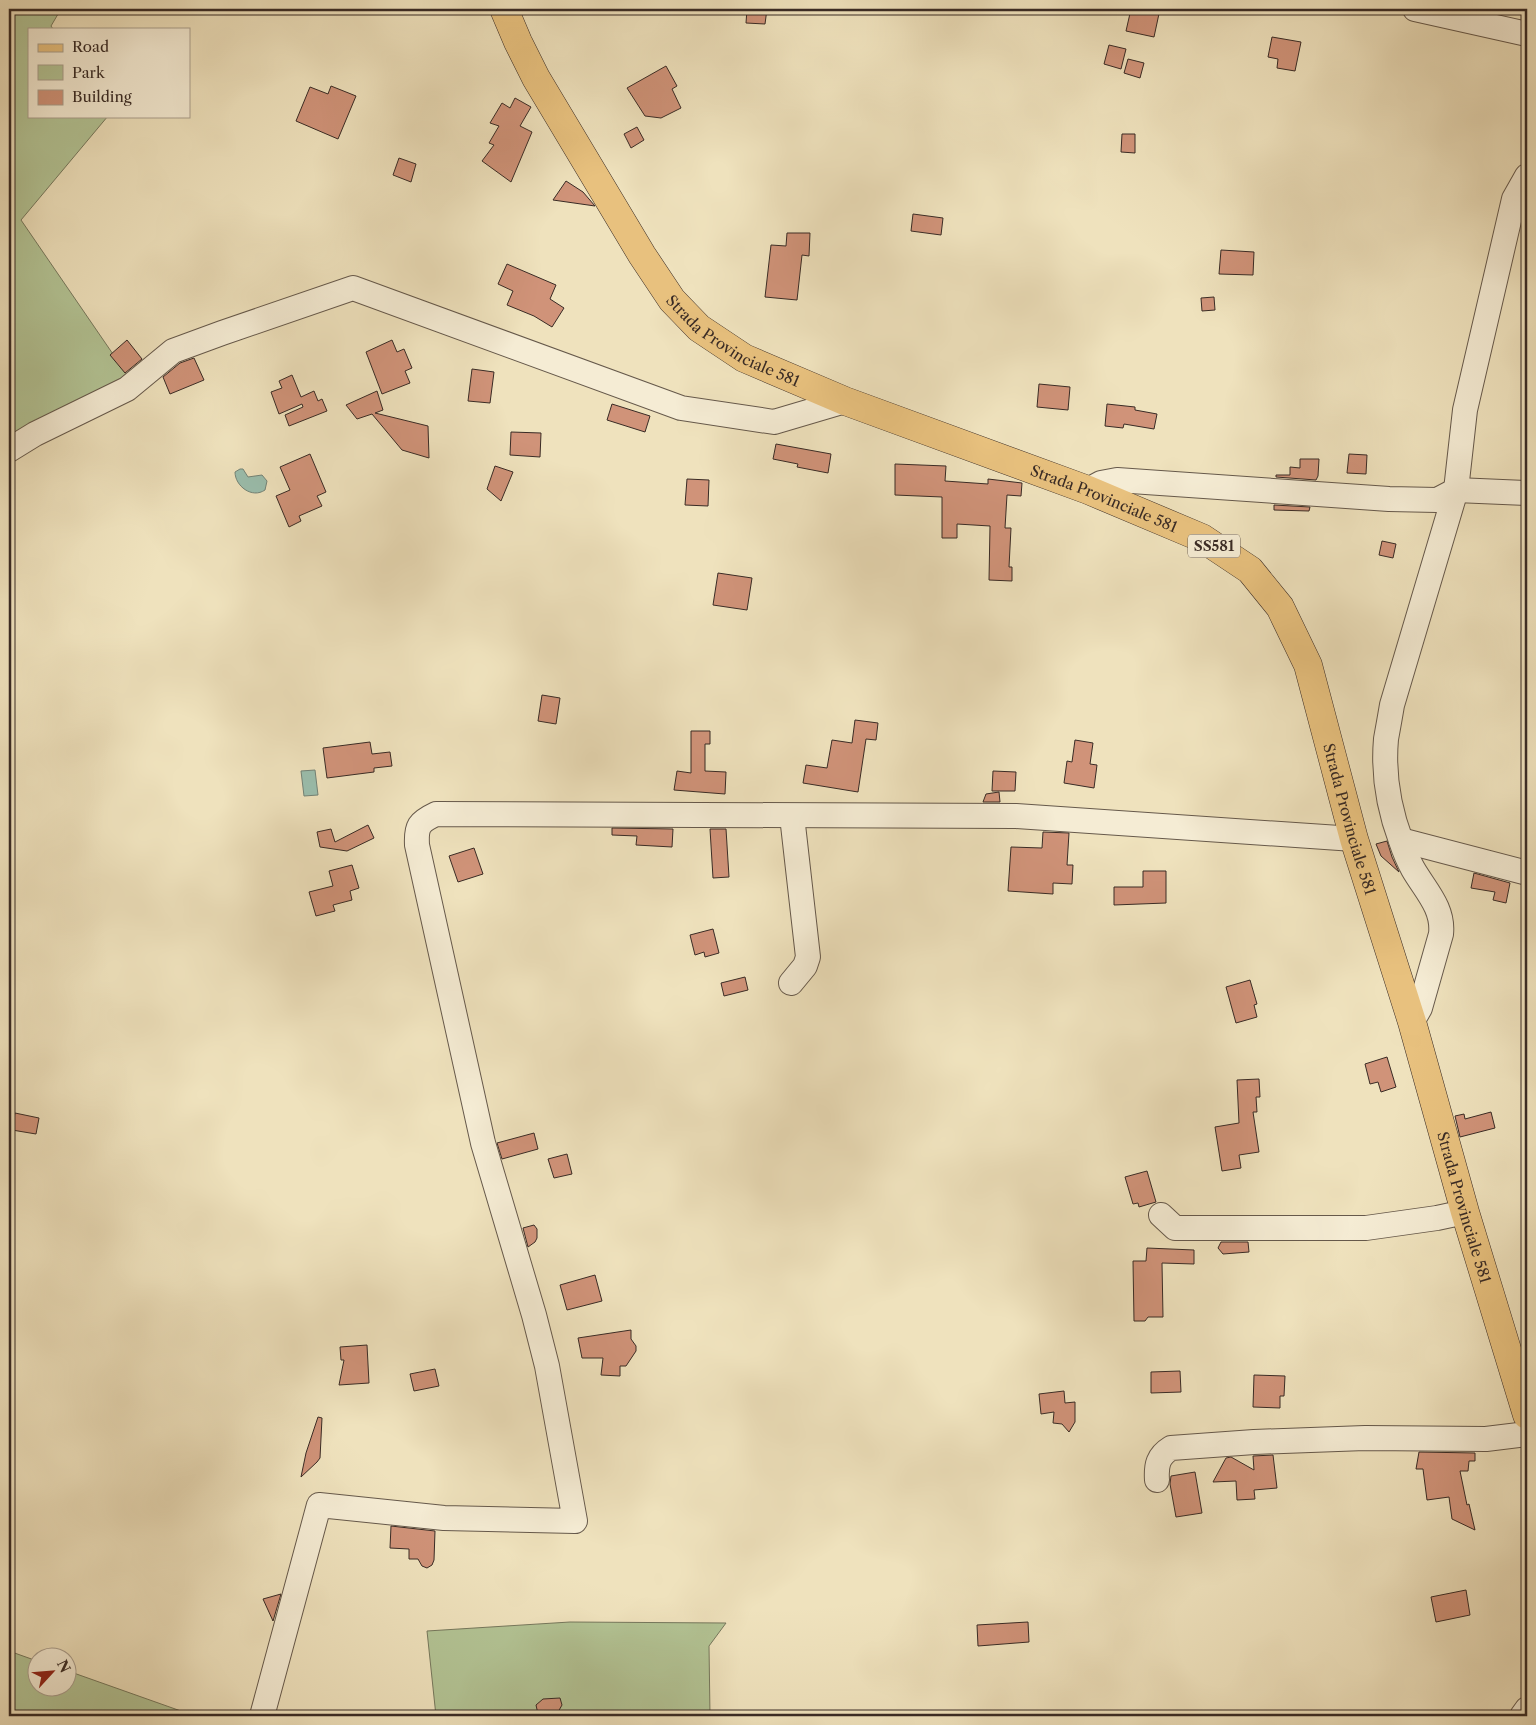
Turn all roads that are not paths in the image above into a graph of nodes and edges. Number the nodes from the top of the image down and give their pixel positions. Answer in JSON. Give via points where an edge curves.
{"nodes":[{"id":1,"x":504,"y":9,"type":"edge"},
{"id":2,"x":1415,"y":9,"type":"edge"},
{"id":3,"x":1527,"y":34,"type":"edge"},
{"id":4,"x":1527,"y":176,"type":"edge"},
{"id":5,"x":844,"y":401,"type":"junction"},
{"id":6,"x":9,"y":450,"type":"edge"},
{"id":7,"x":1088,"y":490,"type":"junction"},
{"id":8,"x":1456,"y":490,"type":"junction"},
{"id":9,"x":1527,"y":493,"type":"edge"},
{"id":10,"x":792,"y":816,"type":"junction"},
{"id":11,"x":1354,"y":838,"type":"junction"},
{"id":12,"x":1401,"y":840,"type":"junction"},
{"id":13,"x":1527,"y":873,"type":"edge"},
{"id":14,"x":792,"y":983,"type":"dead end"},
{"id":15,"x":1412,"y":1022,"type":"junction"},
{"id":16,"x":1464,"y":1212,"type":"junction"},
{"id":17,"x":1161,"y":1215,"type":"dead end"},
{"id":18,"x":1527,"y":1415,"type":"edge"},
{"id":19,"x":1527,"y":1434,"type":"edge"},
{"id":20,"x":1157,"y":1480,"type":"dead end"},
{"id":21,"x":1527,"y":1709,"type":"edge"},
{"id":22,"x":262,"y":1716,"type":"edge"},
{"id":23,"x":1522,"y":1716,"type":"edge"}],
"edges":[{"from":1,"to":5,"type":"main road","name":"Strada Provinciale 581","number":"SS581","via":[[536,78],[672,300],[699,328],[744,358]]},
{"from":2,"to":3,"type":"street"},
{"from":4,"to":8,"type":"street","via":[[1514,199],[1473,372]]},
{"from":5,"to":6,"type":"street","via":[[774,422],[682,408],[353,288],[173,351],[127,389]]},
{"from":5,"to":7,"type":"main road","name":"Strada Provinciale 581","number":"SS581"},
{"from":7,"to":8,"type":"street","via":[[1117,480],[1389,499],[1437,500]]},
{"from":7,"to":11,"type":"main road","name":"Strada Provinciale 581","number":"SS581","via":[[1202,538],[1250,570],[1280,607],[1308,665]]},
{"from":8,"to":9,"type":"street"},
{"from":8,"to":12,"type":"street","via":[[1392,706],[1386,740],[1388,791]]},
{"from":10,"to":11,"type":"street","via":[[1016,816]]},
{"from":10,"to":14,"type":"street","via":[[808,957]]},
{"from":10,"to":22,"type":"street","via":[[436,814],[424,819],[416,830],[483,1143],[547,1366],[575,1521],[444,1518],[319,1505]]},
{"from":11,"to":15,"type":"main road","name":"Strada Provinciale 581","number":"SS581"},
{"from":12,"to":13,"type":"street"},
{"from":12,"to":15,"type":"street","via":[[1412,868],[1437,907],[1442,923],[1420,1008]]},
{"from":15,"to":16,"type":"main road","name":"Strada Provinciale 581","number":"SS581"},
{"from":16,"to":17,"type":"street","via":[[1366,1228],[1175,1228]]},
{"from":16,"to":18,"type":"main road","name":"Strada Provinciale 581","number":"SS581"},
{"from":19,"to":20,"type":"street","via":[[1486,1439],[1355,1438],[1171,1448],[1158,1460]]},
{"from":21,"to":23,"type":"street"}]}
